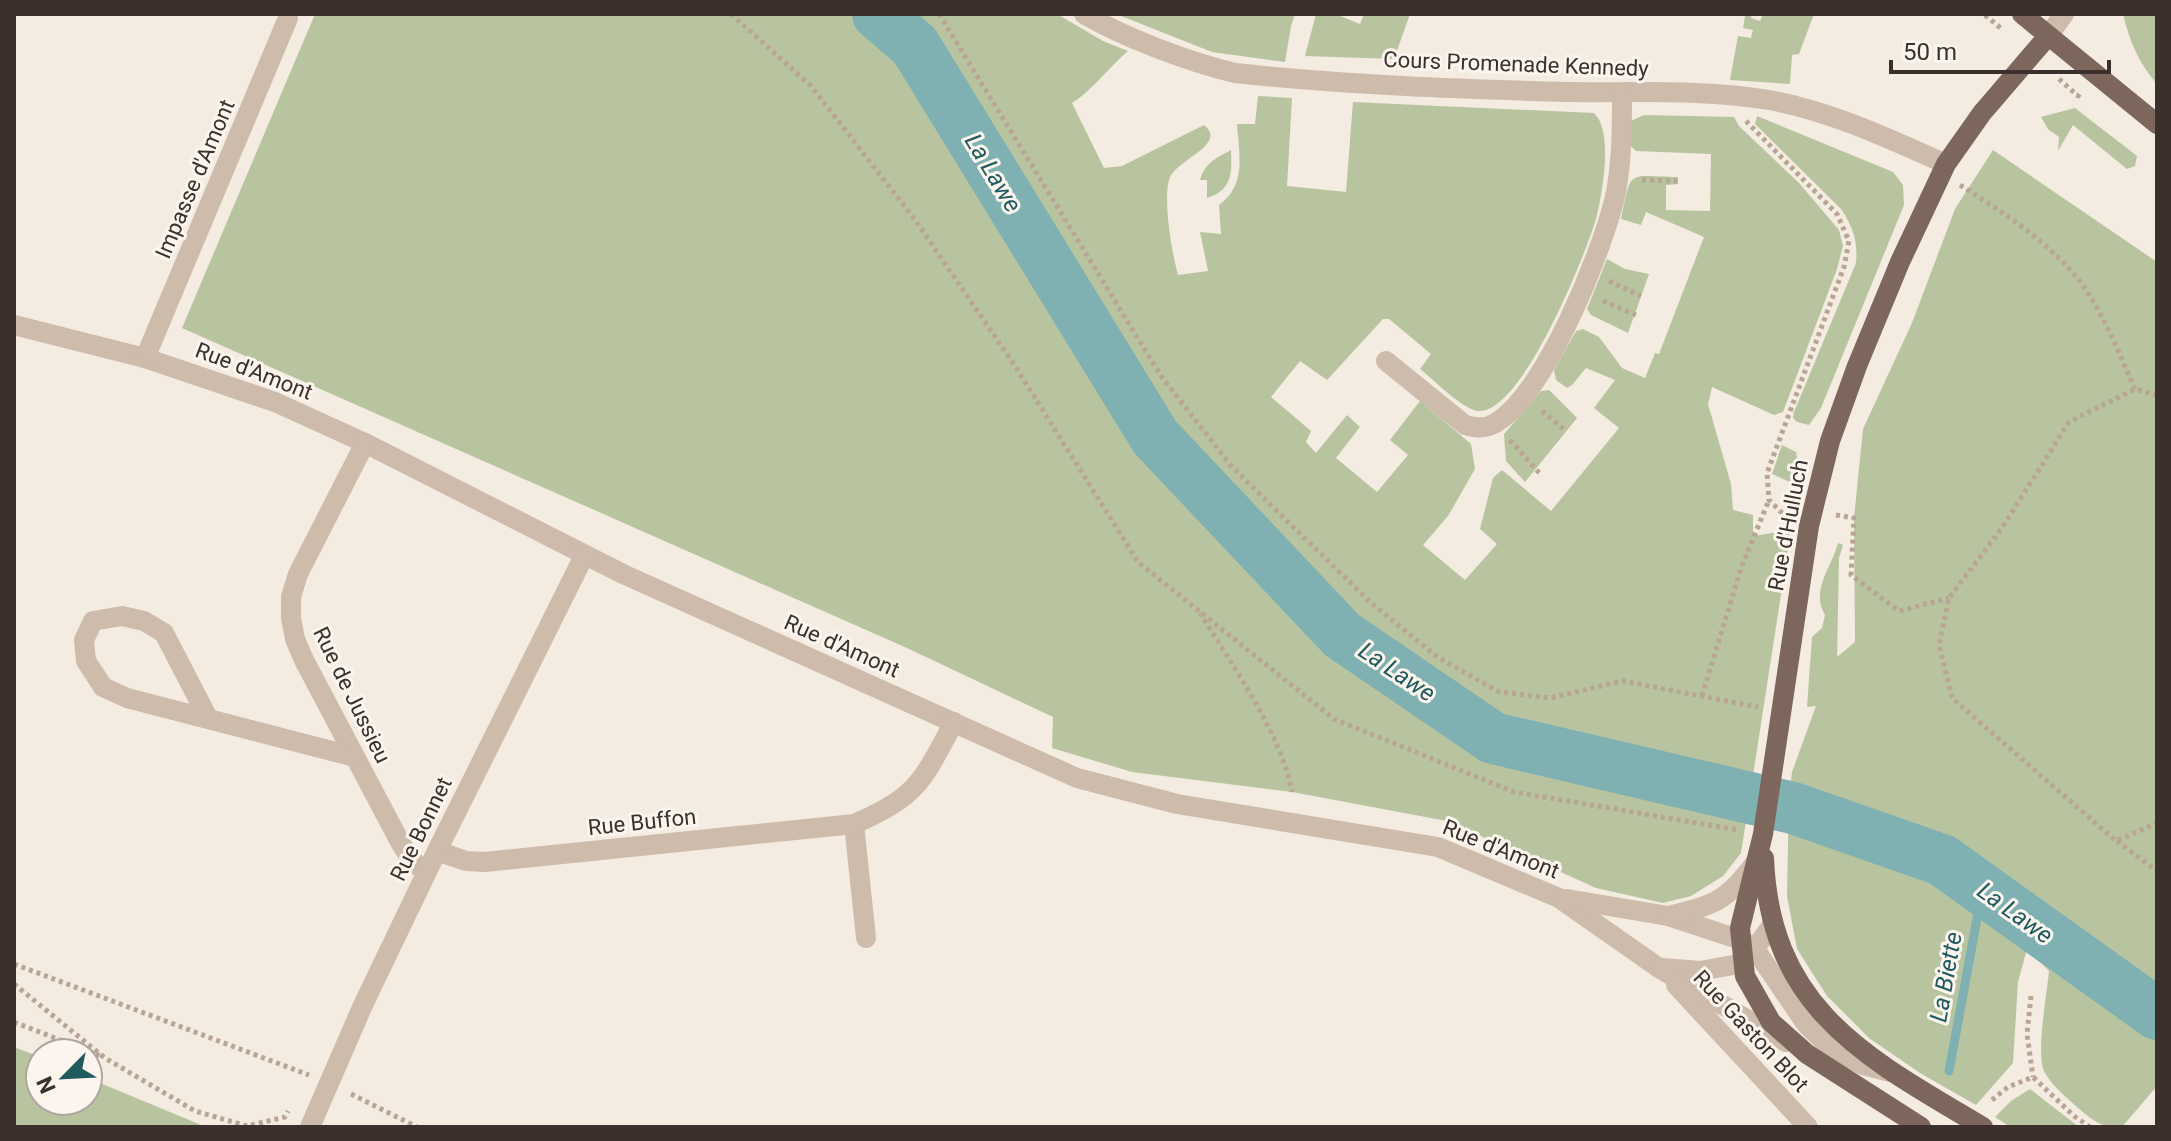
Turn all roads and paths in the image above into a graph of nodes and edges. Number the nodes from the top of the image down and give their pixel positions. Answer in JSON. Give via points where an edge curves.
{"nodes":[{"id":1,"x":731,"y":14,"type":"edge"},
{"id":2,"x":939,"y":14,"type":"edge"},
{"id":3,"x":1084,"y":14,"type":"edge"},
{"id":4,"x":2022,"y":14,"type":"edge"},
{"id":5,"x":2064,"y":14,"type":"edge"},
{"id":6,"x":288,"y":18,"type":"dead end"},
{"id":7,"x":2048,"y":36,"type":"junction"},
{"id":8,"x":1622,"y":93,"type":"junction"},
{"id":9,"x":1742,"y":116,"type":"dead end"},
{"id":10,"x":2157,"y":124,"type":"edge"},
{"id":11,"x":1946,"y":164,"type":"junction"},
{"id":12,"x":1618,"y":179,"type":"junction"},
{"id":13,"x":1677,"y":181,"type":"dead end"},
{"id":14,"x":1966,"y":189,"type":"dead end"},
{"id":15,"x":1591,"y":273,"type":"junction"},
{"id":16,"x":1582,"y":293,"type":"junction"},
{"id":17,"x":1641,"y":296,"type":"dead end"},
{"id":18,"x":1636,"y":315,"type":"dead end"},
{"id":19,"x":14,"y":325,"type":"edge"},
{"id":20,"x":145,"y":358,"type":"junction"},
{"id":21,"x":1386,"y":361,"type":"dead end"},
{"id":22,"x":2135,"y":389,"type":"junction"},
{"id":23,"x":2157,"y":395,"type":"edge"},
{"id":24,"x":1493,"y":424,"type":"junction"},
{"id":25,"x":365,"y":443,"type":"junction"},
{"id":26,"x":1541,"y":475,"type":"dead end"},
{"id":27,"x":1769,"y":500,"type":"junction"},
{"id":28,"x":1828,"y":513,"type":"dead end"},
{"id":29,"x":1790,"y":521,"type":"dead end"},
{"id":30,"x":584,"y":556,"type":"junction"},
{"id":31,"x":1949,"y":598,"type":"junction"},
{"id":32,"x":1198,"y":609,"type":"junction"},
{"id":33,"x":1702,"y":696,"type":"junction"},
{"id":34,"x":1781,"y":712,"type":"junction"},
{"id":35,"x":208,"y":718,"type":"junction"},
{"id":36,"x":954,"y":722,"type":"junction"},
{"id":37,"x":355,"y":757,"type":"junction"},
{"id":38,"x":1292,"y":792,"type":"dead end"},
{"id":39,"x":2157,"y":823,"type":"edge"},
{"id":40,"x":854,"y":824,"type":"junction"},
{"id":41,"x":1763,"y":834,"type":"junction"},
{"id":42,"x":2116,"y":841,"type":"junction"},
{"id":43,"x":437,"y":851,"type":"junction"},
{"id":44,"x":1755,"y":863,"type":"junction"},
{"id":45,"x":2157,"y":871,"type":"edge"},
{"id":46,"x":426,"y":873,"type":"junction"},
{"id":47,"x":1559,"y":898,"type":"junction"},
{"id":48,"x":1668,"y":916,"type":"junction"},
{"id":49,"x":1773,"y":924,"type":"junction"},
{"id":50,"x":866,"y":938,"type":"dead end"},
{"id":51,"x":1747,"y":951,"type":"junction"},
{"id":52,"x":14,"y":964,"type":"edge"},
{"id":53,"x":1659,"y":968,"type":"junction"},
{"id":54,"x":14,"y":984,"type":"edge"},
{"id":55,"x":2031,"y":996,"type":"dead end"},
{"id":56,"x":14,"y":1022,"type":"edge"},
{"id":57,"x":1807,"y":1054,"type":"junction"},
{"id":58,"x":105,"y":1058,"type":"junction"},
{"id":59,"x":1890,"y":1072,"type":"junction"},
{"id":60,"x":304,"y":1073,"type":"junction"},
{"id":61,"x":2033,"y":1077,"type":"junction"},
{"id":62,"x":331,"y":1084,"type":"junction"},
{"id":63,"x":298,"y":1088,"type":"dead end"},
{"id":64,"x":1992,"y":1100,"type":"dead end"},
{"id":65,"x":291,"y":1102,"type":"dead end"},
{"id":66,"x":310,"y":1127,"type":"edge"},
{"id":67,"x":417,"y":1127,"type":"edge"},
{"id":68,"x":1808,"y":1127,"type":"edge"},
{"id":69,"x":1921,"y":1127,"type":"edge"},
{"id":70,"x":1983,"y":1127,"type":"edge"},
{"id":71,"x":2090,"y":1127,"type":"edge"}],
"edges":[{"from":1,"to":32,"type":"path","via":[[811,86],[916,221],[1138,562]]},
{"from":2,"to":33,"type":"path","via":[[1161,376],[1232,467],[1370,602],[1436,656],[1499,692],[1550,698],[1623,681]]},
{"from":3,"to":8,"type":"street","name":"Cours Promenade Kennedy","via":[[1235,73],[1448,89]]},
{"from":4,"to":7,"type":"main road"},
{"from":5,"to":7,"type":"street"},
{"from":6,"to":20,"type":"street","name":"Impasse d'Amont"},
{"from":7,"to":10,"type":"main road"},
{"from":7,"to":11,"type":"main road","name":"Rue d'Hulluch"},
{"from":8,"to":11,"type":"street","name":"Cours Promenade Kennedy","via":[[1723,93],[1773,101],[1875,132]]},
{"from":8,"to":12,"type":"street"},
{"from":9,"to":27,"type":"path","via":[[1837,214],[1849,241],[1767,473]]},
{"from":11,"to":34,"type":"main road","name":"Rue d'Hulluch","via":[[1894,275],[1830,441],[1809,526]]},
{"from":12,"to":13,"type":"path"},
{"from":12,"to":15,"type":"street"},
{"from":14,"to":22,"type":"path","via":[[2046,247],[2081,283]]},
{"from":15,"to":16,"type":"street"},
{"from":15,"to":17,"type":"path"},
{"from":16,"to":18,"type":"path"},
{"from":16,"to":24,"type":"street","via":[[1532,382],[1512,410]]},
{"from":19,"to":20,"type":"street","name":"Rue d'Amont"},
{"from":20,"to":25,"type":"street","name":"Rue d'Amont","via":[[275,402]]},
{"from":21,"to":24,"type":"street","via":[[1465,425]]},
{"from":22,"to":23,"type":"path"},
{"from":22,"to":31,"type":"path","via":[[2069,422],[2002,528]]},
{"from":24,"to":26,"type":"path"},
{"from":25,"to":30,"type":"street","name":"Rue d'Amont"},
{"from":25,"to":37,"type":"street","name":"Rue de Jussieu","via":[[291,597],[295,639]]},
{"from":27,"to":29,"type":"path"},
{"from":27,"to":33,"type":"path","via":[[1741,568]]},
{"from":28,"to":31,"type":"path","via":[[1854,518],[1851,575],[1899,611]]},
{"from":30,"to":36,"type":"street","name":"Rue d'Amont"},
{"from":30,"to":43,"type":"street","name":"Rue Bonnet"},
{"from":31,"to":42,"type":"path","via":[[1939,645],[1952,698]]},
{"from":32,"to":38,"type":"path","via":[[1268,729]]},
{"from":32,"to":41,"type":"path","via":[[1334,719],[1514,792]]},
{"from":33,"to":34,"type":"path"},
{"from":34,"to":41,"type":"main road","name":"Rue d'Hulluch"},
{"from":35,"to":35,"type":"street","via":[[164,633],[122,616],[93,621],[84,640],[86,661],[103,687]]},
{"from":35,"to":37,"type":"street"},
{"from":36,"to":40,"type":"street","name":"Rue Buffon","via":[[918,785],[900,801]]},
{"from":36,"to":47,"type":"street","name":"Rue d'Amont","via":[[1077,778],[1128,793],[1438,847]]},
{"from":37,"to":46,"type":"street","name":"Rue de Jussieu","via":[[410,858]]},
{"from":39,"to":42,"type":"path"},
{"from":40,"to":43,"type":"street","name":"Rue Buffon","via":[[485,862]]},
{"from":40,"to":50,"type":"street"},
{"from":41,"to":44,"type":"main road","name":"Rue d'Hulluch"},
{"from":41,"to":49,"type":"main road"},
{"from":42,"to":45,"type":"path"},
{"from":43,"to":46,"type":"street","name":"Rue Bonnet"},
{"from":44,"to":48,"type":"street","via":[[1736,889],[1711,906]]},
{"from":44,"to":51,"type":"main road","name":"Rue d'Hulluch","via":[[1740,928]]},
{"from":46,"to":62,"type":"street","name":"Rue Bonnet"},
{"from":47,"to":48,"type":"street"},
{"from":47,"to":53,"type":"street","name":"Rue d'Amont"},
{"from":48,"to":51,"type":"street"},
{"from":49,"to":51,"type":"street"},
{"from":49,"to":59,"type":"main road","via":[[1792,973],[1823,1014],[1855,1047]]},
{"from":51,"to":53,"type":"street","via":[[1700,971]]},
{"from":51,"to":57,"type":"main road","name":"Rue d'Hulluch","via":[[1745,976],[1771,1022]]},
{"from":51,"to":59,"type":"street","via":[[1832,1049]]},
{"from":52,"to":60,"type":"path"},
{"from":53,"to":57,"type":"street"},
{"from":53,"to":68,"type":"street","name":"Rue Gaston Blot"},
{"from":54,"to":58,"type":"path"},
{"from":55,"to":61,"type":"path","via":[[2027,1034]]},
{"from":56,"to":58,"type":"path"},
{"from":57,"to":69,"type":"main road","name":"Rue d'Hulluch"},
{"from":58,"to":65,"type":"path","via":[[195,1111],[247,1126],[285,1117]]},
{"from":59,"to":70,"type":"main road"},
{"from":60,"to":62,"type":"path"},
{"from":60,"to":63,"type":"path"},
{"from":61,"to":64,"type":"path"},
{"from":61,"to":71,"type":"path"},
{"from":62,"to":66,"type":"street","name":"Rue Bonnet"},
{"from":62,"to":67,"type":"path"}]}
